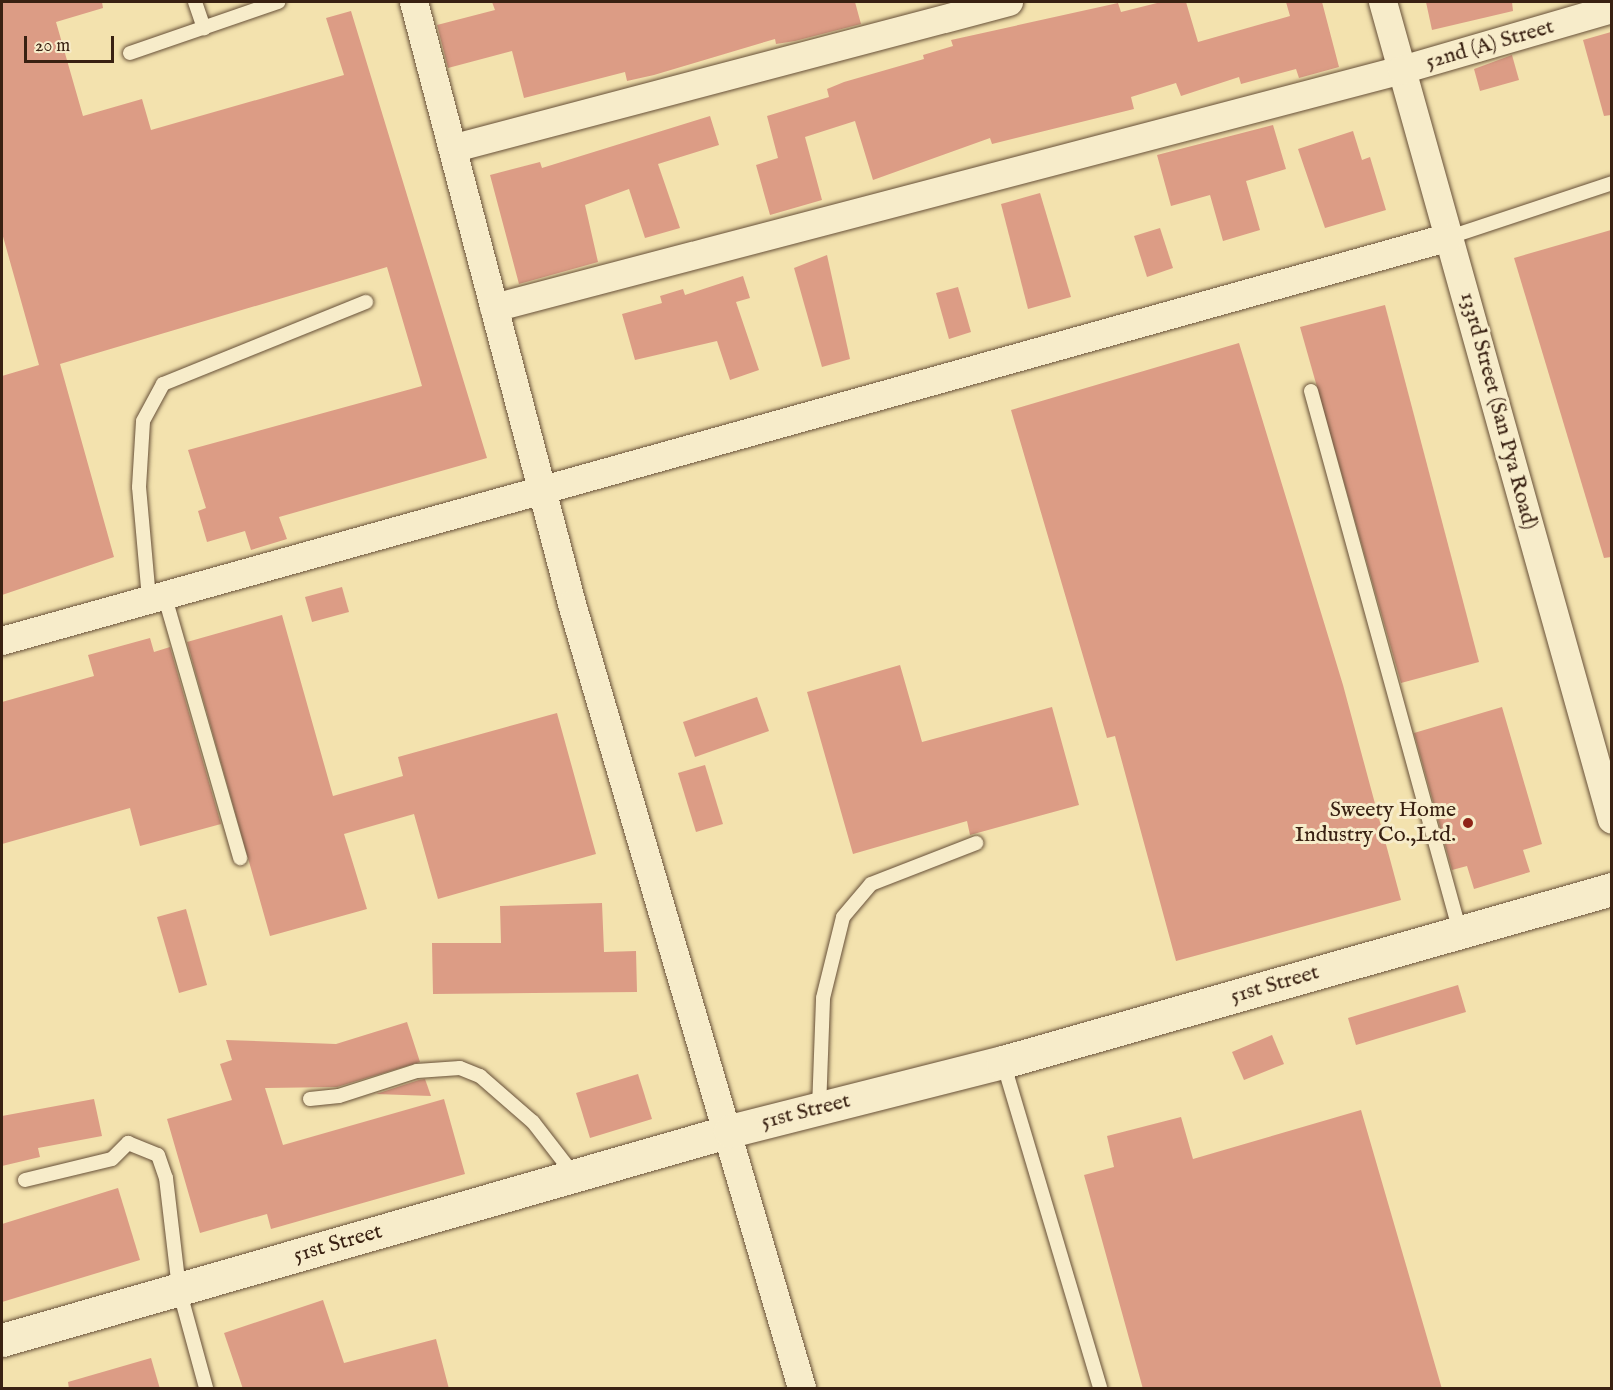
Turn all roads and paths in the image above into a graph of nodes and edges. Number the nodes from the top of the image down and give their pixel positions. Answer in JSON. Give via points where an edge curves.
{"nodes":[{"id":1,"x":195,"y":2,"type":"edge"},
{"id":2,"x":278,"y":2,"type":"edge"},
{"id":3,"x":1009,"y":2,"type":"edge"},
{"id":4,"x":1383,"y":2,"type":"edge"},
{"id":5,"x":421,"y":3,"type":"edge"},
{"id":6,"x":1611,"y":9,"type":"edge"},
{"id":7,"x":204,"y":28,"type":"junction"},
{"id":8,"x":130,"y":53,"type":"dead end"},
{"id":9,"x":1402,"y":70,"type":"junction"},
{"id":10,"x":455,"y":148,"type":"junction"},
{"id":11,"x":1611,"y":183,"type":"edge"},
{"id":12,"x":1450,"y":237,"type":"junction"},
{"id":13,"x":366,"y":302,"type":"dead end"},
{"id":14,"x":494,"y":308,"type":"junction"},
{"id":15,"x":1311,"y":391,"type":"dead end"},
{"id":16,"x":540,"y":488,"type":"junction"},
{"id":17,"x":157,"y":597,"type":"junction"},
{"id":18,"x":2,"y":641,"type":"edge"},
{"id":19,"x":1611,"y":820,"type":"edge"},
{"id":20,"x":976,"y":843,"type":"dead end"},
{"id":21,"x":240,"y":858,"type":"dead end"},
{"id":22,"x":1611,"y":889,"type":"edge"},
{"id":23,"x":1460,"y":932,"type":"junction"},
{"id":24,"x":1003,"y":1062,"type":"junction"},
{"id":25,"x":310,"y":1099,"type":"dead end"},
{"id":26,"x":819,"y":1108,"type":"junction"},
{"id":27,"x":730,"y":1131,"type":"junction"},
{"id":28,"x":574,"y":1176,"type":"junction"},
{"id":29,"x":25,"y":1180,"type":"dead end"},
{"id":30,"x":179,"y":1289,"type":"junction"},
{"id":31,"x":2,"y":1340,"type":"edge"},
{"id":32,"x":206,"y":1389,"type":"edge"},
{"id":33,"x":801,"y":1389,"type":"edge"},
{"id":34,"x":1100,"y":1389,"type":"edge"}],
"edges":[{"from":1,"to":7,"type":"lane"},
{"from":2,"to":7,"type":"lane"},
{"from":3,"to":10,"type":"street"},
{"from":4,"to":9,"type":"street","name":"133rd Street (San Pya Road)"},
{"from":5,"to":10,"type":"street"},
{"from":6,"to":9,"type":"street","name":"52nd (A) Street"},
{"from":7,"to":8,"type":"lane"},
{"from":9,"to":12,"type":"street","name":"133rd Street (San Pya Road)"},
{"from":9,"to":14,"type":"street","name":"52nd (A) Street"},
{"from":10,"to":14,"type":"street"},
{"from":11,"to":12,"type":"lane"},
{"from":12,"to":16,"type":"street"},
{"from":12,"to":19,"type":"street","name":"133rd Street (San Pya Road)"},
{"from":13,"to":17,"type":"lane","via":[[163,384],[156,393],[143,421],[139,487]]},
{"from":14,"to":16,"type":"street"},
{"from":15,"to":23,"type":"lane"},
{"from":16,"to":17,"type":"street"},
{"from":16,"to":27,"type":"street"},
{"from":17,"to":18,"type":"street"},
{"from":17,"to":21,"type":"lane"},
{"from":20,"to":26,"type":"lane","via":[[871,884],[843,917],[823,998]]},
{"from":22,"to":23,"type":"street","name":"51st Street"},
{"from":23,"to":24,"type":"street","name":"51st Street"},
{"from":24,"to":26,"type":"street","name":"51st Street"},
{"from":24,"to":34,"type":"lane"},
{"from":25,"to":28,"type":"lane","via":[[339,1096],[417,1071],[460,1068],[480,1076],[533,1122]]},
{"from":26,"to":27,"type":"street","name":"51st Street"},
{"from":27,"to":28,"type":"street","name":"51st Street"},
{"from":27,"to":33,"type":"street"},
{"from":28,"to":30,"type":"street","name":"51st Street"},
{"from":29,"to":30,"type":"lane","via":[[112,1159],[128,1143],[147,1146],[158,1155],[166,1178]]},
{"from":30,"to":31,"type":"street","name":"51st Street"},
{"from":30,"to":32,"type":"lane"}]}
